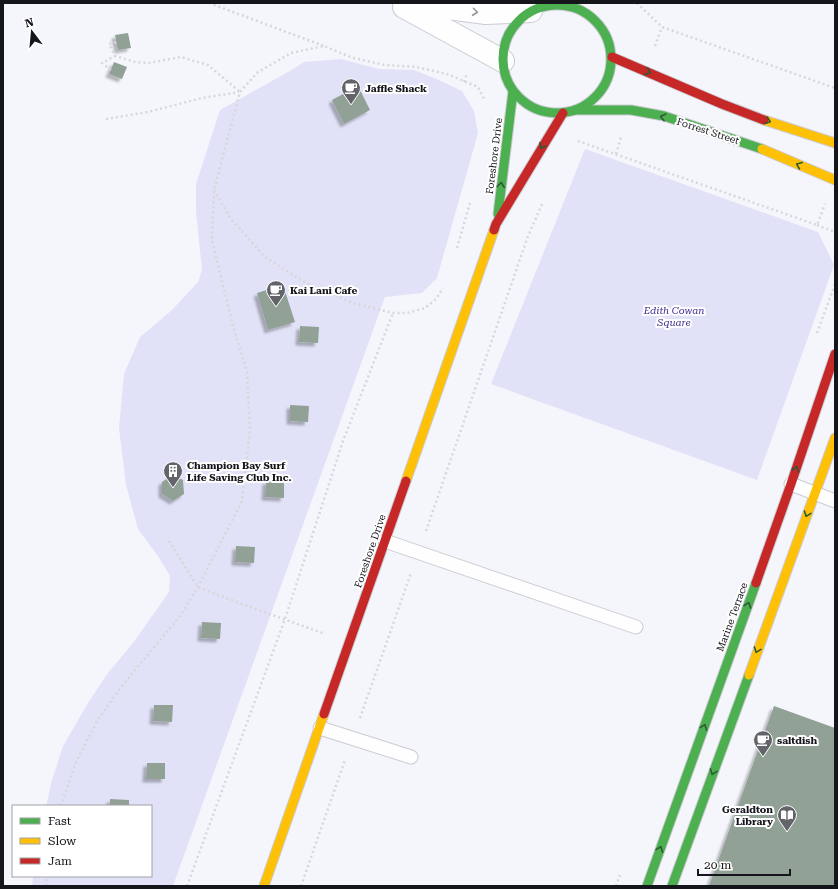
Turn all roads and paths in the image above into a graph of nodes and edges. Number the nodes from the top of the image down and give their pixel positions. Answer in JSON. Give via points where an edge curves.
{"nodes":[{"id":1,"x":209,"y":3,"type":"edge"},
{"id":2,"x":397,"y":3,"type":"edge"},
{"id":3,"x":409,"y":3,"type":"edge"},
{"id":4,"x":637,"y":3,"type":"edge"},
{"id":5,"x":541,"y":6,"type":"edge"},
{"id":6,"x":602,"y":11,"type":"dead end"},
{"id":7,"x":601,"y":26,"type":"junction"},
{"id":8,"x":662,"y":27,"type":"junction"},
{"id":9,"x":116,"y":42,"type":"dead end"},
{"id":10,"x":324,"y":46,"type":"junction"},
{"id":11,"x":654,"y":48,"type":"dead end"},
{"id":12,"x":115,"y":56,"type":"junction"},
{"id":13,"x":612,"y":56,"type":"junction"},
{"id":14,"x":503,"y":61,"type":"junction"},
{"id":15,"x":111,"y":70,"type":"dead end"},
{"id":16,"x":835,"y":88,"type":"edge"},
{"id":17,"x":513,"y":91,"type":"junction"},
{"id":18,"x":240,"y":92,"type":"junction"},
{"id":19,"x":487,"y":104,"type":"dead end"},
{"id":20,"x":575,"y":110,"type":"junction"},
{"id":21,"x":563,"y":113,"type":"junction"},
{"id":22,"x":106,"y":119,"type":"dead end"},
{"id":23,"x":835,"y":143,"type":"edge"},
{"id":24,"x":575,"y":146,"type":"dead end"},
{"id":25,"x":835,"y":180,"type":"edge"},
{"id":26,"x":214,"y":190,"type":"junction"},
{"id":27,"x":472,"y":197,"type":"dead end"},
{"id":28,"x":544,"y":200,"type":"dead end"},
{"id":29,"x":826,"y":202,"type":"dead end"},
{"id":30,"x":496,"y":224,"type":"junction"},
{"id":31,"x":817,"y":225,"type":"junction"},
{"id":32,"x":835,"y":232,"type":"edge"},
{"id":33,"x":456,"y":249,"type":"dead end"},
{"id":34,"x":445,"y":282,"type":"dead end"},
{"id":35,"x":393,"y":313,"type":"junction"},
{"id":36,"x":835,"y":354,"type":"edge"},
{"id":37,"x":835,"y":438,"type":"edge"},
{"id":38,"x":791,"y":484,"type":"junction"},
{"id":39,"x":814,"y":493,"type":"junction"},
{"id":40,"x":835,"y":501,"type":"edge"},
{"id":41,"x":169,"y":541,"type":"dead end"},
{"id":42,"x":385,"y":541,"type":"junction"},
{"id":43,"x":418,"y":552,"type":"junction"},
{"id":44,"x":198,"y":587,"type":"junction"},
{"id":45,"x":285,"y":619,"type":"junction"},
{"id":46,"x":636,"y":627,"type":"dead end"},
{"id":47,"x":328,"y":636,"type":"dead end"},
{"id":48,"x":320,"y":728,"type":"junction"},
{"id":49,"x":353,"y":738,"type":"junction"},
{"id":50,"x":411,"y":757,"type":"dead end"},
{"id":51,"x":61,"y":805,"type":"edge"},
{"id":52,"x":187,"y":886,"type":"edge"},
{"id":53,"x":264,"y":886,"type":"edge"},
{"id":54,"x":301,"y":886,"type":"edge"},
{"id":55,"x":647,"y":886,"type":"edge"},
{"id":56,"x":672,"y":886,"type":"edge"}],
"edges":[{"from":1,"to":10,"type":"path"},
{"from":2,"to":14,"type":"street"},
{"from":3,"to":5,"type":"street","one_way":true,"via":[[486,13]]},
{"from":4,"to":8,"type":"path"},
{"from":5,"to":7,"type":"street","via":[[560,4],[575,7],[590,15]]},
{"from":5,"to":14,"type":"street","via":[[519,20],[510,32],[504,46]]},
{"from":6,"to":7,"type":"street"},
{"from":7,"to":13,"type":"street","via":[[609,40]]},
{"from":8,"to":11,"type":"path"},
{"from":8,"to":16,"type":"path"},
{"from":9,"to":12,"type":"path","via":[[109,44]]},
{"from":10,"to":18,"type":"path","via":[[291,53],[258,72]]},
{"from":10,"to":19,"type":"path","via":[[353,58],[447,74],[478,88]]},
{"from":12,"to":15,"type":"path","via":[[102,63]]},
{"from":12,"to":18,"type":"path","via":[[149,63],[181,57],[208,65]]},
{"from":13,"to":20,"type":"street","via":[[610,72],[603,88],[586,105]]},
{"from":13,"to":23,"type":"street","one_way":true,"via":[[728,107]]},
{"from":14,"to":17,"type":"street","via":[[506,77]]},
{"from":17,"to":21,"type":"street","via":[[524,102],[538,110]]},
{"from":30,"to":17,"type":"street","name":"Foreshore Drive","one_way":true},
{"from":18,"to":22,"type":"path"},
{"from":18,"to":26,"type":"path"},
{"from":20,"to":21,"type":"street"},
{"from":25,"to":20,"type":"street","name":"Forrest Street","one_way":true,"via":[[756,147],[664,116],[631,110]]},
{"from":21,"to":30,"type":"street","name":"Foreshore Drive","one_way":true},
{"from":24,"to":31,"type":"path","via":[[578,141]]},
{"from":26,"to":35,"type":"path","via":[[231,218],[266,258],[306,283],[333,295]]},
{"from":26,"to":44,"type":"path","via":[[212,240],[247,372],[250,431],[242,502]]},
{"from":27,"to":33,"type":"path"},
{"from":28,"to":43,"type":"path","via":[[528,236]]},
{"from":29,"to":31,"type":"path"},
{"from":30,"to":42,"type":"street","name":"Foreshore Drive"},
{"from":31,"to":32,"type":"path"},
{"from":34,"to":35,"type":"path","via":[[436,299],[425,308],[407,313]]},
{"from":35,"to":45,"type":"path","via":[[343,441]]},
{"from":38,"to":36,"type":"street","name":"Marine Terrace","one_way":true},
{"from":37,"to":39,"type":"street"},
{"from":38,"to":39,"type":"lane"},
{"from":55,"to":38,"type":"street","name":"Marine Terrace","one_way":true},
{"from":39,"to":40,"type":"lane"},
{"from":39,"to":56,"type":"street","one_way":true},
{"from":41,"to":44,"type":"path"},
{"from":42,"to":43,"type":"lane"},
{"from":42,"to":48,"type":"street","name":"Foreshore Drive"},
{"from":43,"to":46,"type":"lane"},
{"from":43,"to":49,"type":"path"},
{"from":44,"to":45,"type":"path"},
{"from":44,"to":51,"type":"path","via":[[180,616],[121,687],[97,721],[76,762]]},
{"from":45,"to":47,"type":"path"},
{"from":45,"to":52,"type":"path"},
{"from":48,"to":49,"type":"lane"},
{"from":48,"to":53,"type":"street","name":"Foreshore Drive"},
{"from":49,"to":50,"type":"lane"},
{"from":49,"to":54,"type":"path"}]}
